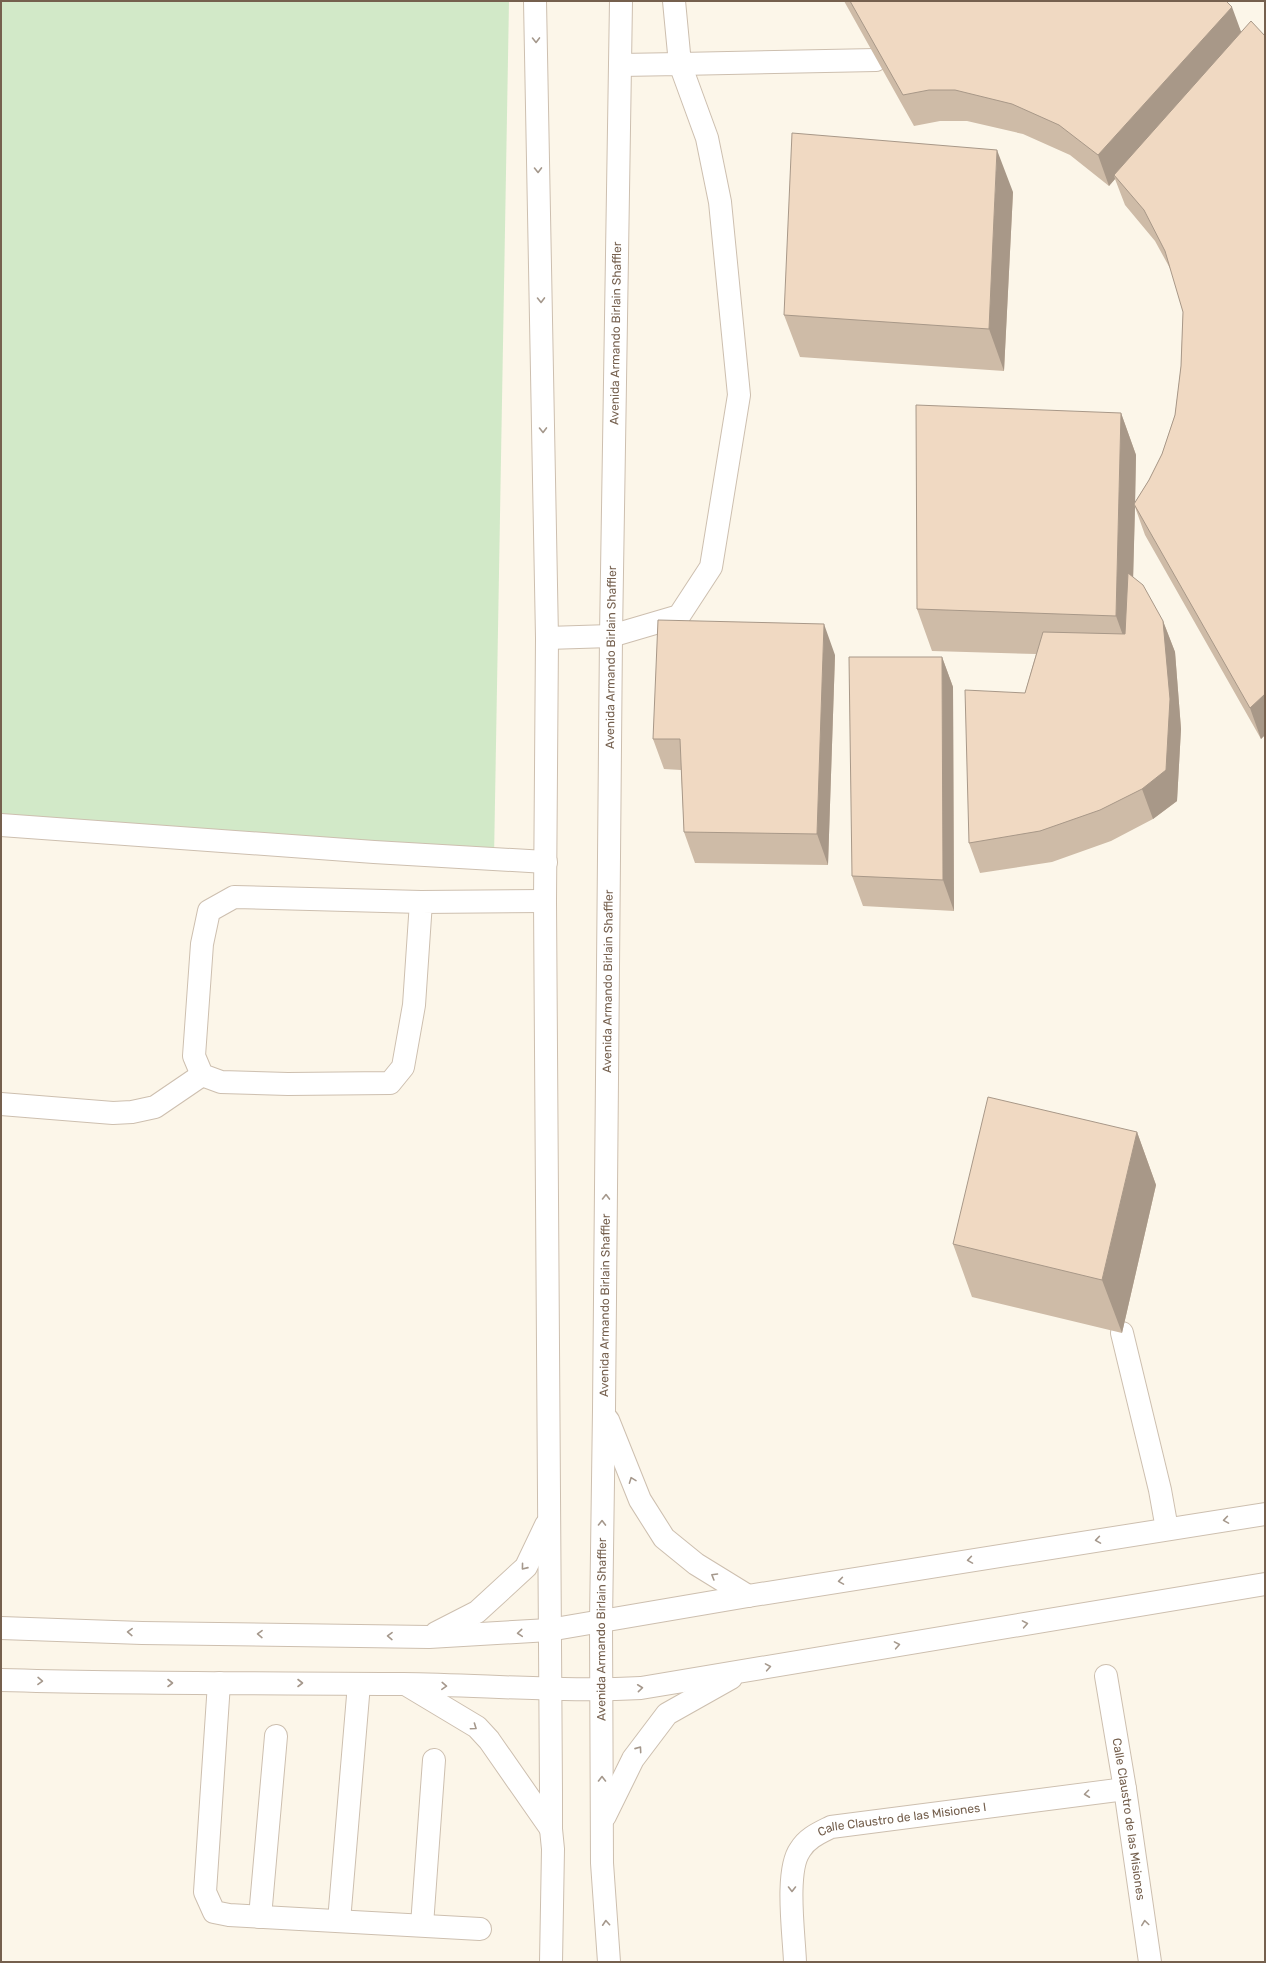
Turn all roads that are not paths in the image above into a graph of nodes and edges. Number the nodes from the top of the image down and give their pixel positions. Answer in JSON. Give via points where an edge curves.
{"nodes":[{"id":1,"x":535,"y":1,"type":"edge"},
{"id":2,"x":621,"y":1,"type":"edge"},
{"id":3,"x":674,"y":1,"type":"edge"},
{"id":4,"x":876,"y":60,"type":"edge"},
{"id":5,"x":620,"y":64,"type":"junction"},
{"id":6,"x":680,"y":64,"type":"junction"},
{"id":7,"x":611,"y":636,"type":"junction"},
{"id":8,"x":547,"y":638,"type":"junction"},
{"id":9,"x":1,"y":825,"type":"edge"},
{"id":10,"x":546,"y":862,"type":"junction"},
{"id":11,"x":545,"y":901,"type":"junction"},
{"id":12,"x":421,"y":902,"type":"junction"},
{"id":13,"x":202,"y":1075,"type":"junction"},
{"id":14,"x":1,"y":1104,"type":"edge"},
{"id":15,"x":1122,"y":1333,"type":"dead end"},
{"id":16,"x":604,"y":1410,"type":"junction"},
{"id":17,"x":1265,"y":1514,"type":"edge"},
{"id":18,"x":548,"y":1520,"type":"junction"},
{"id":19,"x":1167,"y":1529,"type":"junction"},
{"id":20,"x":1265,"y":1584,"type":"edge"},
{"id":21,"x":748,"y":1596,"type":"junction"},
{"id":22,"x":600,"y":1623,"type":"junction"},
{"id":23,"x":1,"y":1628,"type":"edge"},
{"id":24,"x":549,"y":1630,"type":"junction"},
{"id":25,"x":429,"y":1637,"type":"junction"},
{"id":26,"x":744,"y":1671,"type":"junction"},
{"id":27,"x":1106,"y":1676,"type":"dead end"},
{"id":28,"x":1,"y":1680,"type":"edge"},
{"id":29,"x":219,"y":1683,"type":"junction"},
{"id":30,"x":359,"y":1684,"type":"junction"},
{"id":31,"x":406,"y":1684,"type":"junction"},
{"id":32,"x":550,"y":1690,"type":"junction"},
{"id":33,"x":601,"y":1690,"type":"junction"},
{"id":34,"x":276,"y":1736,"type":"dead end"},
{"id":35,"x":434,"y":1760,"type":"dead end"},
{"id":36,"x":1125,"y":1789,"type":"junction"},
{"id":37,"x":602,"y":1821,"type":"junction"},
{"id":38,"x":551,"y":1829,"type":"junction"},
{"id":39,"x":260,"y":1917,"type":"junction"},
{"id":40,"x":339,"y":1921,"type":"junction"},
{"id":41,"x":422,"y":1925,"type":"junction"},
{"id":42,"x":480,"y":1929,"type":"dead end"},
{"id":43,"x":551,"y":1962,"type":"edge"},
{"id":44,"x":609,"y":1962,"type":"edge"},
{"id":45,"x":795,"y":1962,"type":"edge"},
{"id":46,"x":1150,"y":1962,"type":"edge"}],
"edges":[{"from":1,"to":8,"type":"street","one_way":true},
{"from":2,"to":5,"type":"street","name":"Avenida Armando Birlain Shaffler"},
{"from":3,"to":6,"type":"street"},
{"from":4,"to":6,"type":"street"},
{"from":5,"to":6,"type":"street"},
{"from":5,"to":7,"type":"street","name":"Avenida Armando Birlain Shaffler"},
{"from":6,"to":7,"type":"street","via":[[707,138],[720,202],[739,394],[711,568],[679,616]]},
{"from":7,"to":8,"type":"street"},
{"from":16,"to":7,"type":"street","name":"Avenida Armando Birlain Shaffler","one_way":true},
{"from":8,"to":10,"type":"street"},
{"from":9,"to":10,"type":"street"},
{"from":10,"to":11,"type":"street"},
{"from":11,"to":12,"type":"street"},
{"from":11,"to":18,"type":"street"},
{"from":12,"to":13,"type":"street","via":[[414,1005],[403,1067],[390,1083],[221,1082]]},
{"from":12,"to":13,"type":"street","via":[[234,897],[209,911],[202,944],[194,1056]]},
{"from":13,"to":14,"type":"street","via":[[155,1107],[132,1112],[113,1113]]},
{"from":15,"to":19,"type":"street"},
{"from":21,"to":16,"type":"street","one_way":true,"via":[[696,1564],[664,1538],[640,1500]]},
{"from":22,"to":16,"type":"street","name":"Avenida Armando Birlain Shaffler","one_way":true},
{"from":17,"to":19,"type":"street","one_way":true},
{"from":18,"to":24,"type":"street"},
{"from":18,"to":25,"type":"street","one_way":true,"via":[[526,1567],[477,1612]]},
{"from":19,"to":21,"type":"street","one_way":true},
{"from":26,"to":20,"type":"street","one_way":true},
{"from":21,"to":22,"type":"street"},
{"from":22,"to":24,"type":"street"},
{"from":22,"to":33,"type":"street","name":"Avenida Armando Birlain Shaffler"},
{"from":25,"to":23,"type":"street","one_way":true,"via":[[142,1633]]},
{"from":24,"to":25,"type":"street","one_way":true},
{"from":24,"to":32,"type":"street"},
{"from":33,"to":26,"type":"street","one_way":true,"via":[[641,1688]]},
{"from":37,"to":26,"type":"street","one_way":true,"via":[[633,1759],[667,1714]]},
{"from":27,"to":36,"type":"street","name":"Calle Claustro de las Misiones"},
{"from":28,"to":29,"type":"street","one_way":true},
{"from":29,"to":30,"type":"street","one_way":true},
{"from":29,"to":39,"type":"street","via":[[204,1892],[214,1912]]},
{"from":30,"to":31,"type":"street"},
{"from":30,"to":40,"type":"street"},
{"from":31,"to":32,"type":"street","one_way":true},
{"from":31,"to":38,"type":"street","one_way":true,"via":[[477,1727],[489,1740]]},
{"from":32,"to":33,"type":"street"},
{"from":32,"to":38,"type":"street"},
{"from":37,"to":33,"type":"street","name":"Avenida Armando Birlain Shaffler","one_way":true},
{"from":34,"to":39,"type":"street"},
{"from":35,"to":41,"type":"street"},
{"from":36,"to":45,"type":"street","name":"Calle Claustro de las Misiones I","one_way":true,"via":[[831,1827],[811,1837],[799,1851],[792,1870]]},
{"from":46,"to":36,"type":"street","name":"Calle Claustro de las Misiones","one_way":true},
{"from":44,"to":37,"type":"street","name":"Avenida Armando Birlain Shaffler","one_way":true,"via":[[602,1863]]},
{"from":38,"to":43,"type":"street"},
{"from":39,"to":40,"type":"street"},
{"from":40,"to":41,"type":"street"},
{"from":41,"to":42,"type":"street"}]}
